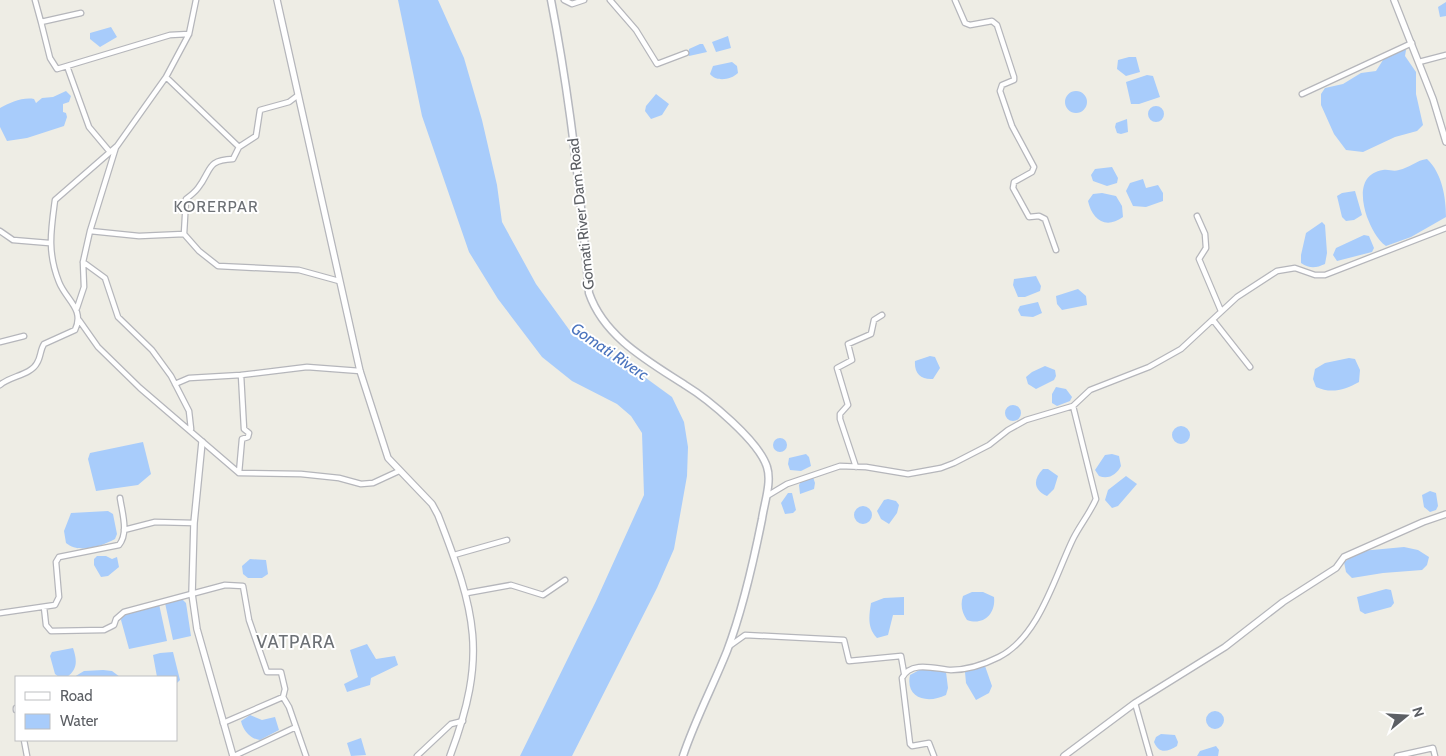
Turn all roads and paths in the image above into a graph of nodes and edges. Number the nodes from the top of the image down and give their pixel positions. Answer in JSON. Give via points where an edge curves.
{"nodes":[{"id":1,"x":35,"y":0,"type":"edge"},
{"id":2,"x":196,"y":0,"type":"edge"},
{"id":3,"x":277,"y":0,"type":"edge"},
{"id":4,"x":552,"y":0,"type":"edge"},
{"id":5,"x":565,"y":0,"type":"edge"},
{"id":6,"x":584,"y":0,"type":"edge"},
{"id":7,"x":610,"y":0,"type":"edge"},
{"id":8,"x":955,"y":0,"type":"edge"},
{"id":9,"x":1394,"y":0,"type":"edge"},
{"id":10,"x":81,"y":13,"type":"dead end"},
{"id":11,"x":41,"y":22,"type":"junction"},
{"id":12,"x":189,"y":34,"type":"junction"},
{"id":13,"x":1412,"y":43,"type":"junction"},
{"id":14,"x":686,"y":54,"type":"dead end"},
{"id":15,"x":1446,"y":55,"type":"edge"},
{"id":16,"x":1419,"y":62,"type":"junction"},
{"id":17,"x":67,"y":66,"type":"junction"},
{"id":18,"x":166,"y":77,"type":"junction"},
{"id":19,"x":1302,"y":94,"type":"dead end"},
{"id":20,"x":298,"y":96,"type":"junction"},
{"id":21,"x":1446,"y":142,"type":"edge"},
{"id":22,"x":117,"y":146,"type":"junction"},
{"id":23,"x":239,"y":147,"type":"junction"},
{"id":24,"x":110,"y":152,"type":"junction"},
{"id":25,"x":1197,"y":216,"type":"dead end"},
{"id":26,"x":1446,"y":228,"type":"edge"},
{"id":27,"x":0,"y":231,"type":"edge"},
{"id":28,"x":90,"y":231,"type":"junction"},
{"id":29,"x":184,"y":234,"type":"junction"},
{"id":30,"x":49,"y":243,"type":"junction"},
{"id":31,"x":1056,"y":250,"type":"dead end"},
{"id":32,"x":83,"y":262,"type":"junction"},
{"id":33,"x":339,"y":281,"type":"junction"},
{"id":34,"x":77,"y":308,"type":"junction"},
{"id":35,"x":1221,"y":311,"type":"junction"},
{"id":36,"x":882,"y":315,"type":"dead end"},
{"id":37,"x":79,"y":320,"type":"junction"},
{"id":38,"x":1213,"y":320,"type":"junction"},
{"id":39,"x":24,"y":336,"type":"dead end"},
{"id":40,"x":0,"y":342,"type":"edge"},
{"id":41,"x":1250,"y":367,"type":"dead end"},
{"id":42,"x":360,"y":371,"type":"junction"},
{"id":43,"x":241,"y":375,"type":"junction"},
{"id":44,"x":176,"y":384,"type":"junction"},
{"id":45,"x":0,"y":385,"type":"edge"},
{"id":46,"x":1072,"y":406,"type":"junction"},
{"id":47,"x":191,"y":429,"type":"junction"},
{"id":48,"x":202,"y":442,"type":"junction"},
{"id":49,"x":856,"y":466,"type":"junction"},
{"id":50,"x":399,"y":471,"type":"junction"},
{"id":51,"x":239,"y":473,"type":"junction"},
{"id":52,"x":766,"y":497,"type":"junction"},
{"id":53,"x":120,"y":498,"type":"dead end"},
{"id":54,"x":1446,"y":514,"type":"edge"},
{"id":55,"x":194,"y":523,"type":"junction"},
{"id":56,"x":124,"y":530,"type":"junction"},
{"id":57,"x":507,"y":540,"type":"dead end"},
{"id":58,"x":454,"y":555,"type":"junction"},
{"id":59,"x":565,"y":580,"type":"dead end"},
{"id":60,"x":192,"y":594,"type":"junction"},
{"id":61,"x":467,"y":594,"type":"junction"},
{"id":62,"x":44,"y":606,"type":"junction"},
{"id":63,"x":0,"y":613,"type":"edge"},
{"id":64,"x":727,"y":650,"type":"junction"},
{"id":65,"x":904,"y":673,"type":"junction"},
{"id":66,"x":283,"y":697,"type":"junction"},
{"id":67,"x":1135,"y":703,"type":"junction"},
{"id":68,"x":463,"y":722,"type":"junction"},
{"id":69,"x":223,"y":723,"type":"junction"},
{"id":70,"x":296,"y":728,"type":"junction"},
{"id":71,"x":24,"y":741,"type":"edge"},
{"id":72,"x":28,"y":756,"type":"edge"},
{"id":73,"x":233,"y":756,"type":"edge"},
{"id":74,"x":306,"y":756,"type":"edge"},
{"id":75,"x":417,"y":756,"type":"edge"},
{"id":76,"x":450,"y":756,"type":"edge"},
{"id":77,"x":683,"y":756,"type":"edge"},
{"id":78,"x":934,"y":756,"type":"edge"},
{"id":79,"x":1064,"y":756,"type":"edge"},
{"id":80,"x":1150,"y":756,"type":"edge"},
{"id":81,"x":1398,"y":756,"type":"edge"},
{"id":82,"x":1435,"y":756,"type":"edge"}],
"edges":[{"from":1,"to":11,"type":"street"},
{"from":2,"to":12,"type":"street"},
{"from":3,"to":20,"type":"street"},
{"from":4,"to":52,"type":"main road","name":"Gomati River Dam Road","via":[[573,140],[589,293],[594,308],[618,337],[651,363],[690,387],[737,427],[759,451],[768,474]]},
{"from":5,"to":6,"type":"street","via":[[572,4]]},
{"from":7,"to":14,"type":"street","via":[[636,30],[657,64]]},
{"from":8,"to":31,"type":"street","via":[[965,23],[992,20],[997,25],[1014,77],[1002,85],[1000,91],[1012,126],[1034,167],[1032,172],[1014,182],[1012,188],[1028,217],[1045,219]]},
{"from":9,"to":13,"type":"street"},
{"from":10,"to":11,"type":"street"},
{"from":11,"to":17,"type":"street","via":[[50,58],[57,70]]},
{"from":12,"to":17,"type":"street","via":[[170,35]]},
{"from":12,"to":18,"type":"street"},
{"from":13,"to":16,"type":"street"},
{"from":13,"to":19,"type":"street"},
{"from":15,"to":16,"type":"street"},
{"from":16,"to":21,"type":"street"},
{"from":17,"to":24,"type":"street","via":[[89,127]]},
{"from":18,"to":22,"type":"street"},
{"from":18,"to":23,"type":"street"},
{"from":20,"to":23,"type":"street","via":[[289,102],[260,110],[256,136]]},
{"from":20,"to":33,"type":"street"},
{"from":22,"to":24,"type":"street"},
{"from":22,"to":28,"type":"street"},
{"from":23,"to":29,"type":"street","via":[[234,160],[213,163],[198,188],[186,199]]},
{"from":24,"to":30,"type":"street","via":[[55,200]]},
{"from":25,"to":35,"type":"street","via":[[1205,234],[1206,248],[1200,262]]},
{"from":26,"to":35,"type":"street","via":[[1325,275],[1294,268],[1278,271]]},
{"from":27,"to":30,"type":"street","via":[[13,240]]},
{"from":28,"to":29,"type":"street","via":[[139,236]]},
{"from":28,"to":32,"type":"street"},
{"from":29,"to":33,"type":"street","via":[[218,266],[299,270]]},
{"from":30,"to":34,"type":"street","via":[[60,284]]},
{"from":32,"to":34,"type":"street","via":[[84,287]]},
{"from":32,"to":44,"type":"street","via":[[105,278],[118,317],[152,350]]},
{"from":33,"to":42,"type":"street"},
{"from":34,"to":37,"type":"street"},
{"from":35,"to":38,"type":"street"},
{"from":36,"to":49,"type":"street","via":[[874,320],[871,334],[848,344],[852,360],[837,368],[848,405],[840,419]]},
{"from":37,"to":45,"type":"street","via":[[75,330],[44,344],[33,368]]},
{"from":37,"to":47,"type":"street","via":[[98,347],[140,388]]},
{"from":38,"to":41,"type":"street"},
{"from":38,"to":46,"type":"street","via":[[1181,349],[1149,367],[1090,390]]},
{"from":39,"to":40,"type":"street"},
{"from":42,"to":43,"type":"street","via":[[308,366]]},
{"from":42,"to":50,"type":"street","via":[[388,458]]},
{"from":43,"to":44,"type":"street","via":[[189,378]]},
{"from":43,"to":51,"type":"street","via":[[244,429],[248,437],[242,439]]},
{"from":44,"to":47,"type":"street","via":[[189,411]]},
{"from":46,"to":49,"type":"street","via":[[1026,420],[989,445],[941,468],[908,474]]},
{"from":46,"to":65,"type":"street","via":[[1096,499],[1039,614],[1021,639],[1000,657],[973,667],[952,670],[919,667]]},
{"from":47,"to":48,"type":"street"},
{"from":48,"to":51,"type":"street"},
{"from":48,"to":55,"type":"street"},
{"from":49,"to":52,"type":"street","via":[[840,466],[797,480]]},
{"from":50,"to":51,"type":"street","via":[[373,483],[361,484],[301,474]]},
{"from":50,"to":58,"type":"street","via":[[432,504]]},
{"from":52,"to":64,"type":"main road","name":"Gomati River Dam Road","via":[[747,586]]},
{"from":53,"to":56,"type":"street"},
{"from":54,"to":67,"type":"street","via":[[1344,557],[1336,568],[1282,602],[1225,647]]},
{"from":55,"to":56,"type":"street","via":[[155,522]]},
{"from":55,"to":60,"type":"street"},
{"from":56,"to":62,"type":"street","via":[[124,540],[119,545],[59,557],[56,562],[58,602]]},
{"from":57,"to":58,"type":"street"},
{"from":58,"to":61,"type":"street"},
{"from":59,"to":61,"type":"street","via":[[543,595],[510,585]]},
{"from":60,"to":62,"type":"street","via":[[124,612],[114,625],[104,630],[51,631],[46,625]]},
{"from":60,"to":66,"type":"street","via":[[226,585],[244,586],[249,620],[266,672],[281,672],[285,689]]},
{"from":60,"to":69,"type":"street","via":[[197,629]]},
{"from":61,"to":68,"type":"street","via":[[474,635],[473,677]]},
{"from":62,"to":63,"type":"street"},
{"from":64,"to":65,"type":"street","via":[[735,640],[745,635],[844,640],[849,660],[901,656]]},
{"from":64,"to":77,"type":"main road","name":"Gomati River Dam Road"},
{"from":65,"to":78,"type":"street","via":[[902,693],[910,744],[929,743]]},
{"from":66,"to":69,"type":"street"},
{"from":66,"to":70,"type":"street"},
{"from":67,"to":79,"type":"street"},
{"from":67,"to":80,"type":"street"},
{"from":68,"to":75,"type":"street","via":[[451,724]]},
{"from":68,"to":76,"type":"street"},
{"from":69,"to":73,"type":"street"},
{"from":70,"to":73,"type":"street"},
{"from":70,"to":74,"type":"street"},
{"from":71,"to":72,"type":"street"},
{"from":81,"to":82,"type":"street","via":[[1433,748]]}]}
